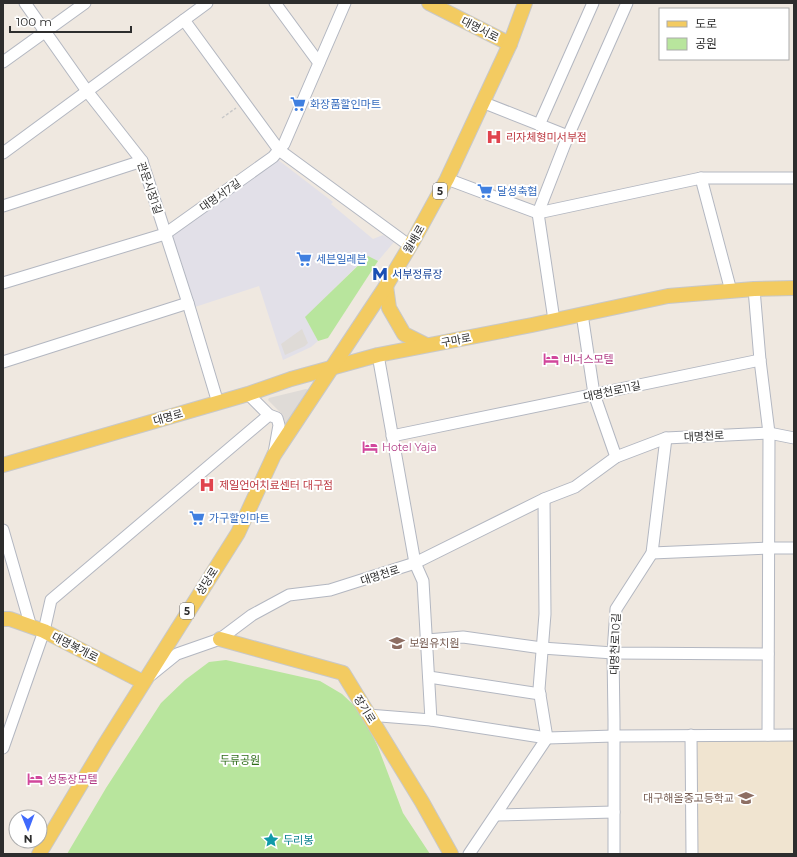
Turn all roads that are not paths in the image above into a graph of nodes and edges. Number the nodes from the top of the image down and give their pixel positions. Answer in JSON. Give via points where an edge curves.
{"nodes":[{"id":1,"x":25,"y":3,"type":"edge"},
{"id":2,"x":85,"y":3,"type":"edge"},
{"id":3,"x":207,"y":3,"type":"edge"},
{"id":4,"x":276,"y":3,"type":"edge"},
{"id":5,"x":345,"y":3,"type":"edge"},
{"id":6,"x":429,"y":3,"type":"edge"},
{"id":7,"x":525,"y":3,"type":"edge"},
{"id":8,"x":593,"y":3,"type":"edge"},
{"id":9,"x":627,"y":3,"type":"edge"},
{"id":10,"x":184,"y":20,"type":"junction"},
{"id":11,"x":46,"y":32,"type":"junction"},
{"id":12,"x":510,"y":44,"type":"junction"},
{"id":13,"x":3,"y":62,"type":"edge"},
{"id":14,"x":319,"y":63,"type":"junction"},
{"id":15,"x":87,"y":91,"type":"junction"},
{"id":16,"x":482,"y":102,"type":"junction"},
{"id":17,"x":539,"y":125,"type":"junction"},
{"id":18,"x":568,"y":136,"type":"junction"},
{"id":19,"x":279,"y":150,"type":"junction"},
{"id":20,"x":3,"y":153,"type":"edge"},
{"id":21,"x":142,"y":162,"type":"junction"},
{"id":22,"x":701,"y":178,"type":"junction"},
{"id":23,"x":794,"y":178,"type":"edge"},
{"id":24,"x":447,"y":179,"type":"junction"},
{"id":25,"x":3,"y":206,"type":"edge"},
{"id":26,"x":538,"y":213,"type":"junction"},
{"id":27,"x":165,"y":234,"type":"junction"},
{"id":28,"x":410,"y":246,"type":"junction"},
{"id":29,"x":3,"y":283,"type":"edge"},
{"id":30,"x":386,"y":286,"type":"junction"},
{"id":31,"x":794,"y":288,"type":"edge"},
{"id":32,"x":754,"y":289,"type":"junction"},
{"id":33,"x":730,"y":291,"type":"junction"},
{"id":34,"x":188,"y":303,"type":"junction"},
{"id":35,"x":582,"y":314,"type":"junction"},
{"id":36,"x":554,"y":320,"type":"junction"},
{"id":37,"x":426,"y":345,"type":"junction"},
{"id":38,"x":378,"y":355,"type":"junction"},
{"id":39,"x":760,"y":360,"type":"junction"},
{"id":40,"x":3,"y":362,"type":"edge"},
{"id":41,"x":332,"y":367,"type":"junction"},
{"id":42,"x":248,"y":394,"type":"junction"},
{"id":43,"x":594,"y":394,"type":"junction"},
{"id":44,"x":218,"y":403,"type":"junction"},
{"id":45,"x":269,"y":415,"type":"junction"},
{"id":46,"x":769,"y":433,"type":"junction"},
{"id":47,"x":392,"y":436,"type":"junction"},
{"id":48,"x":666,"y":438,"type":"junction"},
{"id":49,"x":794,"y":438,"type":"edge"},
{"id":50,"x":274,"y":456,"type":"junction"},
{"id":51,"x":616,"y":457,"type":"junction"},
{"id":52,"x":3,"y":465,"type":"edge"},
{"id":53,"x":544,"y":499,"type":"junction"},
{"id":54,"x":3,"y":530,"type":"edge"},
{"id":55,"x":768,"y":548,"type":"junction"},
{"id":56,"x":794,"y":548,"type":"edge"},
{"id":57,"x":652,"y":553,"type":"junction"},
{"id":58,"x":8,"y":564,"type":"edge"},
{"id":59,"x":415,"y":564,"type":"junction"},
{"id":60,"x":3,"y":619,"type":"edge"},
{"id":61,"x":37,"y":629,"type":"junction"},
{"id":62,"x":220,"y":639,"type":"junction"},
{"id":63,"x":427,"y":640,"type":"junction"},
{"id":64,"x":542,"y":648,"type":"junction"},
{"id":65,"x":613,"y":653,"type":"junction"},
{"id":66,"x":768,"y":654,"type":"junction"},
{"id":67,"x":429,"y":677,"type":"junction"},
{"id":68,"x":143,"y":682,"type":"junction"},
{"id":69,"x":540,"y":694,"type":"junction"},
{"id":70,"x":368,"y":715,"type":"junction"},
{"id":71,"x":431,"y":720,"type":"junction"},
{"id":72,"x":794,"y":734,"type":"edge"},
{"id":73,"x":691,"y":735,"type":"junction"},
{"id":74,"x":768,"y":735,"type":"junction"},
{"id":75,"x":614,"y":736,"type":"junction"},
{"id":76,"x":548,"y":738,"type":"junction"},
{"id":77,"x":3,"y":748,"type":"edge"},
{"id":78,"x":614,"y":812,"type":"junction"},
{"id":79,"x":496,"y":815,"type":"junction"},
{"id":80,"x":40,"y":854,"type":"edge"},
{"id":81,"x":451,"y":854,"type":"edge"},
{"id":82,"x":470,"y":854,"type":"edge"},
{"id":83,"x":614,"y":854,"type":"edge"},
{"id":84,"x":692,"y":854,"type":"edge"}],
"edges":[{"from":1,"to":11,"type":"street","name":"관문시장1길"},
{"from":2,"to":11,"type":"street"},
{"from":3,"to":10,"type":"street"},
{"from":4,"to":14,"type":"street"},
{"from":5,"to":14,"type":"street","name":"대명서7길"},
{"from":6,"to":12,"type":"main road","name":"대명서로"},
{"from":7,"to":12,"type":"main road","name":"월배로","number":"5"},
{"from":8,"to":17,"type":"street"},
{"from":9,"to":18,"type":"street"},
{"from":10,"to":15,"type":"street"},
{"from":10,"to":19,"type":"street"},
{"from":11,"to":13,"type":"street"},
{"from":11,"to":15,"type":"street","name":"관문시장1길"},
{"from":12,"to":16,"type":"main road","name":"월배로","number":"5"},
{"from":14,"to":19,"type":"street","name":"대명서7길","via":[[284,144]]},
{"from":15,"to":20,"type":"street"},
{"from":15,"to":21,"type":"street","name":"관문시장1길"},
{"from":16,"to":17,"type":"street"},
{"from":16,"to":24,"type":"main road","name":"월배로","number":"5"},
{"from":17,"to":18,"type":"street"},
{"from":18,"to":26,"type":"street"},
{"from":19,"to":27,"type":"street","name":"대명서7길","via":[[273,157]]},
{"from":19,"to":28,"type":"street"},
{"from":21,"to":25,"type":"street"},
{"from":21,"to":27,"type":"street","name":"관문시장1길"},
{"from":22,"to":23,"type":"street"},
{"from":22,"to":26,"type":"street"},
{"from":22,"to":33,"type":"street"},
{"from":24,"to":26,"type":"street"},
{"from":24,"to":28,"type":"main road","name":"월배로","number":"5"},
{"from":26,"to":36,"type":"street"},
{"from":27,"to":29,"type":"street","name":"대명서7길"},
{"from":27,"to":34,"type":"street","name":"관문시장1길"},
{"from":28,"to":30,"type":"main road","name":"월배로","number":"5"},
{"from":30,"to":37,"type":"main road","via":[[389,308],[404,334]]},
{"from":30,"to":41,"type":"main road","name":"월배로","number":"5"},
{"from":31,"to":32,"type":"main road","name":"구마로"},
{"from":32,"to":33,"type":"main road","name":"구마로"},
{"from":32,"to":39,"type":"street"},
{"from":33,"to":35,"type":"main road","name":"구마로","via":[[668,296]]},
{"from":34,"to":40,"type":"street"},
{"from":34,"to":44,"type":"street","name":"관문시장1길"},
{"from":35,"to":36,"type":"main road","name":"구마로"},
{"from":35,"to":43,"type":"street"},
{"from":36,"to":37,"type":"main road","name":"구마로"},
{"from":37,"to":38,"type":"main road","name":"구마로"},
{"from":38,"to":41,"type":"main road","name":"구마로"},
{"from":38,"to":47,"type":"street"},
{"from":39,"to":43,"type":"street","name":"대명천로11길"},
{"from":39,"to":46,"type":"street"},
{"from":41,"to":42,"type":"main road","name":"대명로"},
{"from":41,"to":50,"type":"main road","name":"성당로","number":"5"},
{"from":42,"to":44,"type":"main road","name":"대명로"},
{"from":42,"to":45,"type":"street"},
{"from":43,"to":47,"type":"street","name":"대명천로11길"},
{"from":43,"to":51,"type":"street"},
{"from":44,"to":52,"type":"main road","name":"대명로"},
{"from":45,"to":50,"type":"street","via":[[277,418],[279,425]]},
{"from":45,"to":61,"type":"street","via":[[51,600]]},
{"from":46,"to":48,"type":"street","name":"대명천로"},
{"from":46,"to":49,"type":"street","name":"대명천로"},
{"from":46,"to":55,"type":"street"},
{"from":47,"to":59,"type":"street"},
{"from":48,"to":51,"type":"street","name":"대명천로"},
{"from":48,"to":57,"type":"street","name":"대명천로10길"},
{"from":50,"to":68,"type":"main road","name":"성당로","number":"5","via":[[238,533]]},
{"from":51,"to":53,"type":"street","name":"대명천로","via":[[575,487]]},
{"from":53,"to":59,"type":"street","name":"대명천로"},
{"from":53,"to":64,"type":"street","via":[[545,614]]},
{"from":54,"to":58,"type":"street"},
{"from":55,"to":56,"type":"street"},
{"from":55,"to":57,"type":"street"},
{"from":55,"to":66,"type":"street"},
{"from":57,"to":65,"type":"street","name":"대명천로10길","via":[[616,609]]},
{"from":58,"to":61,"type":"street"},
{"from":59,"to":62,"type":"street","name":"대명천로","via":[[330,590],[289,595],[252,614]]},
{"from":59,"to":63,"type":"street","via":[[423,581]]},
{"from":60,"to":61,"type":"main road","name":"대명복개로"},
{"from":61,"to":68,"type":"main road","name":"대명복개로"},
{"from":61,"to":77,"type":"street"},
{"from":62,"to":68,"type":"street","name":"대명천로","via":[[177,654]]},
{"from":62,"to":70,"type":"main road","name":"장기로","via":[[343,673]]},
{"from":63,"to":64,"type":"street","via":[[463,637]]},
{"from":63,"to":67,"type":"street"},
{"from":64,"to":65,"type":"street"},
{"from":64,"to":69,"type":"street"},
{"from":65,"to":66,"type":"street"},
{"from":65,"to":75,"type":"street","name":"대명천로10길"},
{"from":66,"to":74,"type":"street"},
{"from":67,"to":69,"type":"street"},
{"from":67,"to":71,"type":"street"},
{"from":68,"to":80,"type":"main road","name":"성당로","number":"5"},
{"from":69,"to":76,"type":"street"},
{"from":70,"to":71,"type":"street"},
{"from":70,"to":81,"type":"main road","name":"장기로"},
{"from":71,"to":76,"type":"street"},
{"from":72,"to":74,"type":"street"},
{"from":73,"to":74,"type":"street"},
{"from":73,"to":75,"type":"street"},
{"from":73,"to":84,"type":"street"},
{"from":75,"to":76,"type":"street"},
{"from":75,"to":78,"type":"street","name":"대명천로10길"},
{"from":76,"to":79,"type":"street"},
{"from":78,"to":79,"type":"street"},
{"from":78,"to":83,"type":"street","name":"대명천로10길"},
{"from":79,"to":82,"type":"street"}]}
